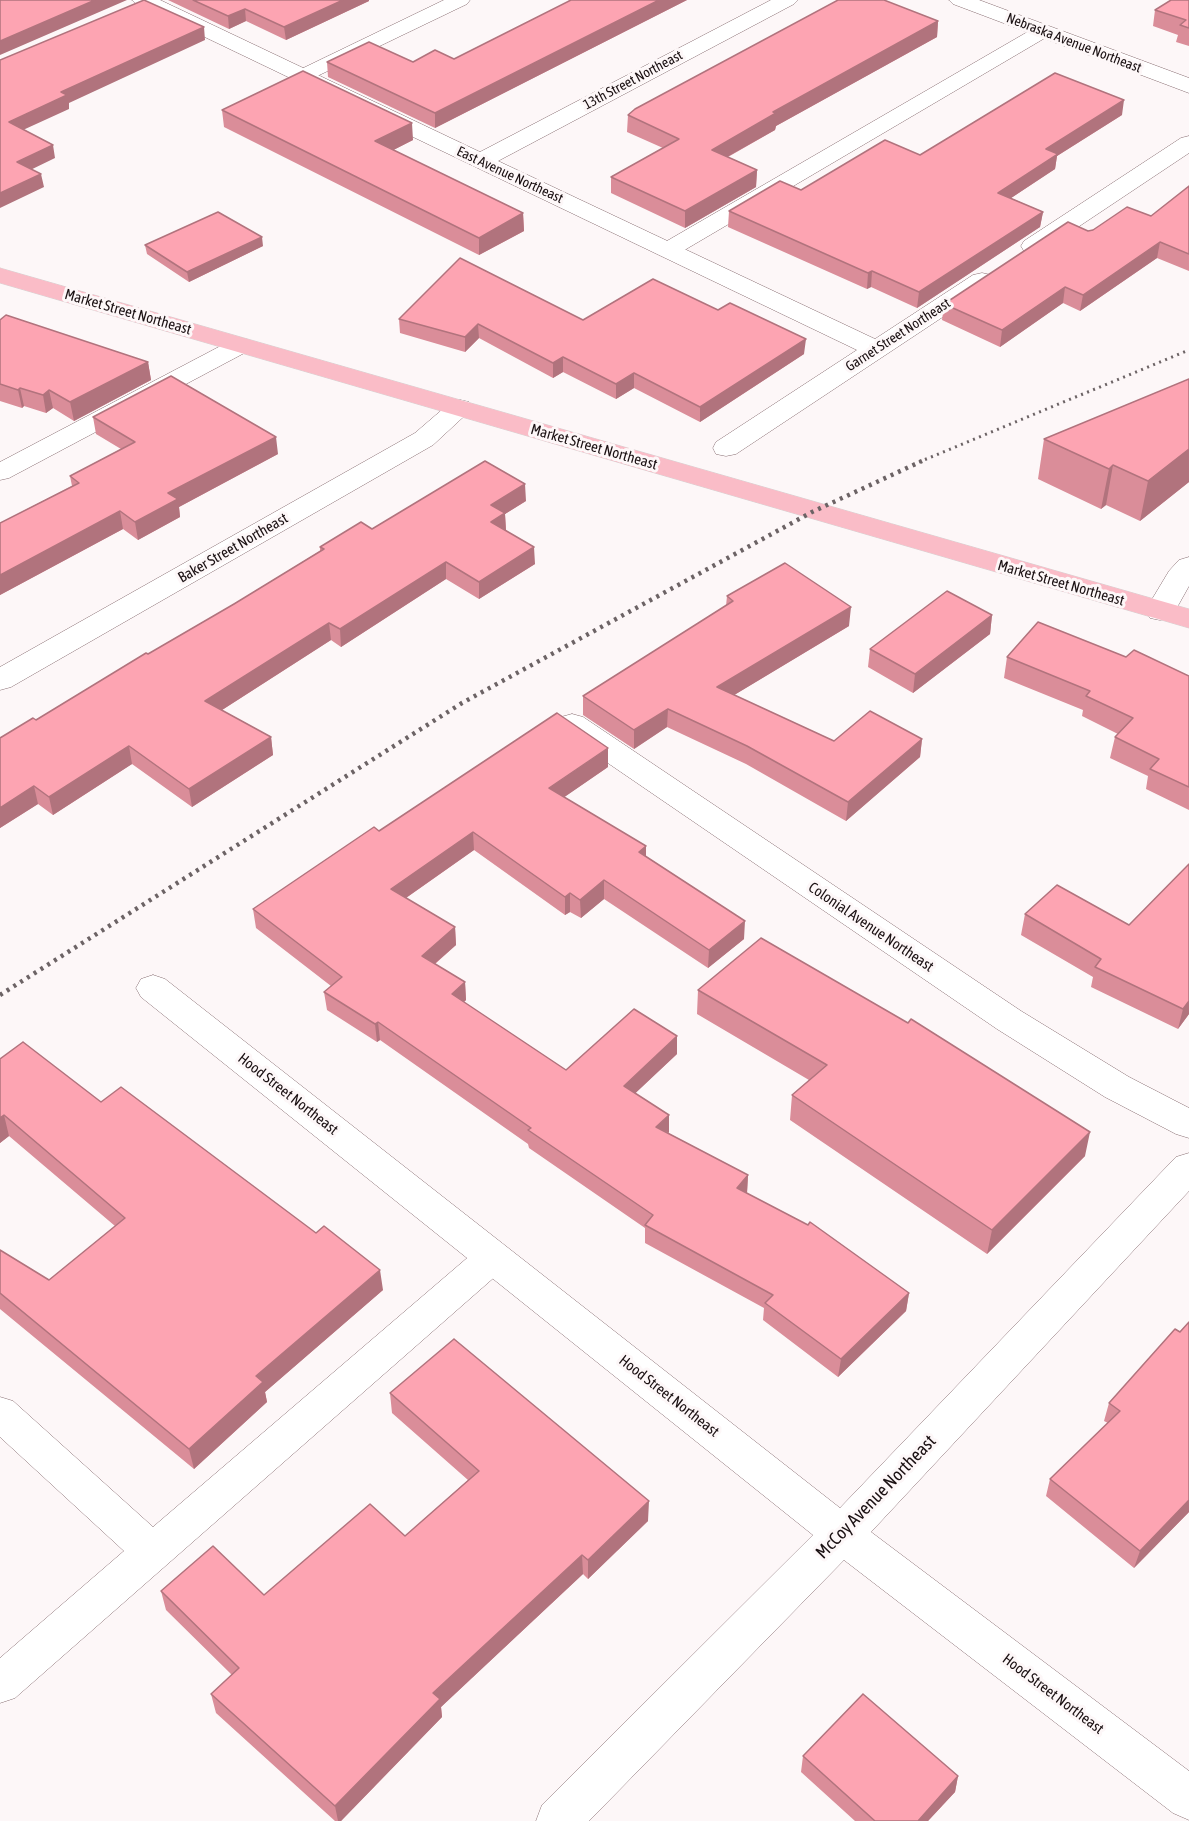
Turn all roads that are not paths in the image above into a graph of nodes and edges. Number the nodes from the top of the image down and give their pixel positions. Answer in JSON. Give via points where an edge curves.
{"nodes":[{"id":1,"x":460,"y":0,"type":"edge"},
{"id":2,"x":787,"y":0,"type":"edge"},
{"id":3,"x":960,"y":0,"type":"edge"},
{"id":4,"x":142,"y":3,"type":"edge"},
{"id":5,"x":1043,"y":31,"type":"junction"},
{"id":6,"x":302,"y":75,"type":"junction"},
{"id":7,"x":1189,"y":86,"type":"edge"},
{"id":8,"x":1189,"y":143,"type":"edge"},
{"id":9,"x":480,"y":161,"type":"junction"},
{"id":10,"x":668,"y":250,"type":"junction"},
{"id":11,"x":0,"y":275,"type":"edge"},
{"id":12,"x":241,"y":345,"type":"junction"},
{"id":13,"x":876,"y":350,"type":"junction"},
{"id":14,"x":460,"y":408,"type":"junction"},
{"id":15,"x":726,"y":448,"type":"dead end"},
{"id":16,"x":0,"y":471,"type":"edge"},
{"id":17,"x":1189,"y":566,"type":"edge"},
{"id":18,"x":1160,"y":611,"type":"junction"},
{"id":19,"x":1189,"y":620,"type":"edge"},
{"id":20,"x":0,"y":680,"type":"edge"},
{"id":21,"x":561,"y":717,"type":"edge"},
{"id":22,"x":153,"y":988,"type":"dead end"},
{"id":23,"x":1189,"y":1124,"type":"edge"},
{"id":24,"x":1189,"y":1167,"type":"edge"},
{"id":25,"x":493,"y":1257,"type":"junction"},
{"id":26,"x":0,"y":1413,"type":"edge"},
{"id":27,"x":842,"y":1534,"type":"junction"},
{"id":28,"x":153,"y":1552,"type":"junction"},
{"id":29,"x":0,"y":1684,"type":"edge"},
{"id":30,"x":1189,"y":1798,"type":"edge"},
{"id":31,"x":558,"y":1821,"type":"edge"}],
"edges":[{"from":1,"to":6,"type":"lane"},
{"from":2,"to":9,"type":"street","name":"13th Street Northeast"},
{"from":3,"to":5,"type":"street","name":"Nebraska Avenue Northeast"},
{"from":4,"to":6,"type":"street","name":"East Avenue Northeast"},
{"from":5,"to":7,"type":"street","name":"Nebraska Avenue Northeast"},
{"from":5,"to":10,"type":"lane"},
{"from":6,"to":9,"type":"street","name":"East Avenue Northeast"},
{"from":8,"to":13,"type":"street","name":"Garnet Street Northeast"},
{"from":9,"to":10,"type":"street","name":"East Avenue Northeast"},
{"from":10,"to":13,"type":"street","name":"East Avenue Northeast"},
{"from":11,"to":12,"type":"main road","name":"Market Street Northeast"},
{"from":12,"to":14,"type":"main road","name":"Market Street Northeast"},
{"from":12,"to":16,"type":"lane"},
{"from":13,"to":15,"type":"street","name":"Garnet Street Northeast"},
{"from":14,"to":18,"type":"main road","name":"Market Street Northeast"},
{"from":14,"to":20,"type":"street","name":"Baker Street Northeast","via":[[424,439]]},
{"from":17,"to":18,"type":"street"},
{"from":18,"to":19,"type":"main road","name":"Market Street Northeast"},
{"from":21,"to":23,"type":"street","name":"Colonial Avenue Northeast","via":[[1009,1020],[1117,1087]]},
{"from":22,"to":25,"type":"street","name":"Hood Street Northeast"},
{"from":24,"to":27,"type":"street","name":"McCoy Avenue Northeast"},
{"from":25,"to":27,"type":"street","name":"Hood Street Northeast"},
{"from":25,"to":28,"type":"lane"},
{"from":26,"to":28,"type":"lane"},
{"from":27,"to":30,"type":"street","name":"Hood Street Northeast"},
{"from":27,"to":31,"type":"street","name":"McCoy Avenue Northeast"},
{"from":28,"to":29,"type":"lane"}]}
